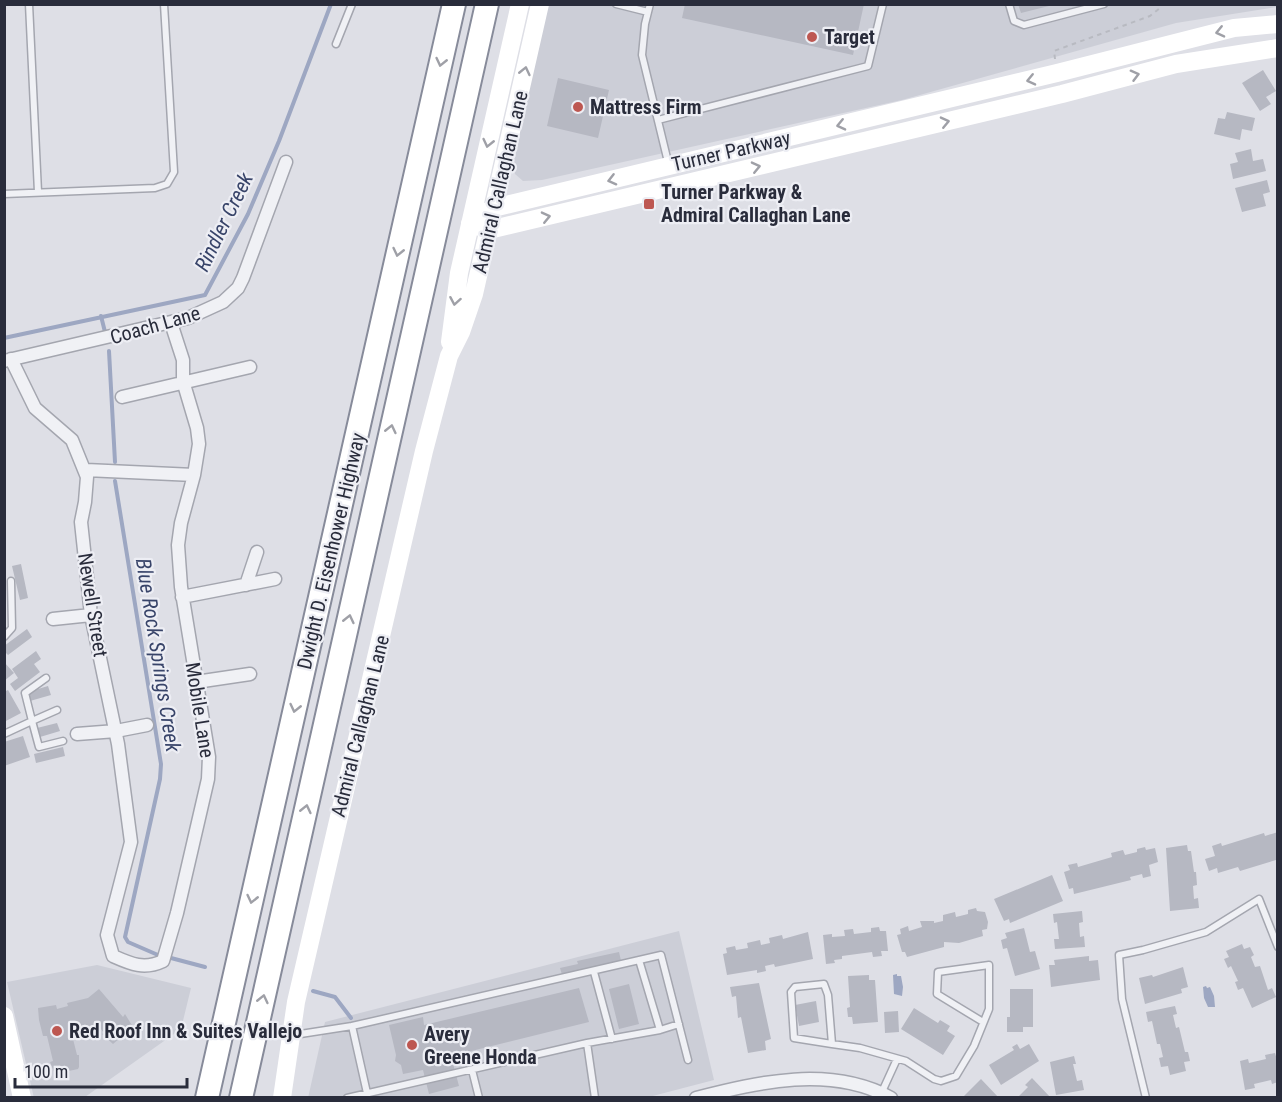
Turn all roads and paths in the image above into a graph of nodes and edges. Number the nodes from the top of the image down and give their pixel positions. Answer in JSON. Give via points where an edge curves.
{"nodes":[{"id":1,"x":29,"y":4,"type":"edge"},
{"id":2,"x":164,"y":4,"type":"edge"},
{"id":3,"x":352,"y":4,"type":"edge"},
{"id":4,"x":454,"y":4,"type":"edge"},
{"id":5,"x":487,"y":4,"type":"edge"},
{"id":6,"x":520,"y":4,"type":"edge"},
{"id":7,"x":540,"y":4,"type":"edge"},
{"id":8,"x":616,"y":4,"type":"edge"},
{"id":9,"x":650,"y":4,"type":"edge"},
{"id":10,"x":883,"y":4,"type":"edge"},
{"id":11,"x":1009,"y":4,"type":"edge"},
{"id":12,"x":1104,"y":4,"type":"edge"},
{"id":13,"x":1159,"y":4,"type":"edge"},
{"id":14,"x":648,"y":12,"type":"junction"},
{"id":15,"x":1278,"y":24,"type":"edge"},
{"id":16,"x":336,"y":44,"type":"dead end"},
{"id":17,"x":1278,"y":48,"type":"edge"},
{"id":18,"x":1057,"y":74,"type":"junction"},
{"id":19,"x":658,"y":120,"type":"junction"},
{"id":20,"x":286,"y":162,"type":"dead end"},
{"id":21,"x":669,"y":166,"type":"junction"},
{"id":22,"x":38,"y":192,"type":"junction"},
{"id":23,"x":4,"y":194,"type":"edge"},
{"id":24,"x":493,"y":208,"type":"junction"},
{"id":25,"x":470,"y":223,"type":"junction"},
{"id":26,"x":489,"y":230,"type":"junction"},
{"id":27,"x":171,"y":323,"type":"junction"},
{"id":28,"x":449,"y":356,"type":"junction"},
{"id":29,"x":8,"y":360,"type":"edge"},
{"id":30,"x":250,"y":367,"type":"dead end"},
{"id":31,"x":183,"y":381,"type":"junction"},
{"id":32,"x":122,"y":396,"type":"dead end"},
{"id":33,"x":86,"y":470,"type":"junction"},
{"id":34,"x":194,"y":475,"type":"junction"},
{"id":35,"x":257,"y":552,"type":"dead end"},
{"id":36,"x":275,"y":579,"type":"dead end"},
{"id":37,"x":11,"y":581,"type":"dead end"},
{"id":38,"x":246,"y":585,"type":"junction"},
{"id":39,"x":183,"y":597,"type":"junction"},
{"id":40,"x":91,"y":615,"type":"junction"},
{"id":41,"x":53,"y":619,"type":"dead end"},
{"id":42,"x":4,"y":637,"type":"edge"},
{"id":43,"x":250,"y":674,"type":"dead end"},
{"id":44,"x":46,"y":678,"type":"dead end"},
{"id":45,"x":196,"y":682,"type":"junction"},
{"id":46,"x":57,"y":710,"type":"dead end"},
{"id":47,"x":32,"y":721,"type":"junction"},
{"id":48,"x":147,"y":725,"type":"dead end"},
{"id":49,"x":116,"y":731,"type":"junction"},
{"id":50,"x":4,"y":734,"type":"edge"},
{"id":51,"x":77,"y":734,"type":"dead end"},
{"id":52,"x":63,"y":741,"type":"dead end"},
{"id":53,"x":123,"y":874,"type":"joint"},
{"id":54,"x":1278,"y":947,"type":"edge"},
{"id":55,"x":639,"y":960,"type":"junction"},
{"id":56,"x":594,"y":972,"type":"junction"},
{"id":57,"x":4,"y":1017,"type":"edge"},
{"id":58,"x":983,"y":1023,"type":"junction"},
{"id":59,"x":679,"y":1024,"type":"junction"},
{"id":60,"x":352,"y":1026,"type":"junction"},
{"id":61,"x":660,"y":1030,"type":"junction"},
{"id":62,"x":291,"y":1035,"type":"junction"},
{"id":63,"x":612,"y":1039,"type":"junction"},
{"id":64,"x":588,"y":1043,"type":"junction"},
{"id":65,"x":832,"y":1044,"type":"junction"},
{"id":66,"x":897,"y":1059,"type":"junction"},
{"id":67,"x":688,"y":1060,"type":"dead end"},
{"id":68,"x":472,"y":1070,"type":"junction"},
{"id":69,"x":367,"y":1093,"type":"junction"},
{"id":70,"x":884,"y":1096,"type":"edge"},
{"id":71,"x":22,"y":1098,"type":"edge"},
{"id":72,"x":207,"y":1098,"type":"edge"},
{"id":73,"x":241,"y":1098,"type":"edge"},
{"id":74,"x":282,"y":1098,"type":"edge"},
{"id":75,"x":347,"y":1098,"type":"edge"},
{"id":76,"x":480,"y":1098,"type":"edge"},
{"id":77,"x":595,"y":1098,"type":"edge"},
{"id":78,"x":696,"y":1098,"type":"edge"},
{"id":79,"x":1146,"y":1098,"type":"edge"}],
"edges":[{"from":1,"to":22,"type":"lane"},
{"from":2,"to":22,"type":"lane","via":[[174,172],[167,184],[155,188]]},
{"from":3,"to":16,"type":"lane"},
{"from":4,"to":72,"type":"highway","name":"Dwight D. Eisenhower Highway","one_way":true},
{"from":73,"to":5,"type":"highway","name":"Dwight D. Eisenhower Highway","one_way":true},
{"from":6,"to":25,"type":"street","name":"Admiral Callaghan Lane","one_way":true},
{"from":24,"to":7,"type":"street","name":"Admiral Callaghan Lane","one_way":true},
{"from":8,"to":14,"type":"lane"},
{"from":9,"to":14,"type":"lane"},
{"from":10,"to":19,"type":"lane","via":[[868,66]]},
{"from":11,"to":12,"type":"lane","via":[[1014,21],[1024,25]]},
{"from":13,"to":18,"type":"path","via":[[1160,8],[1150,16],[1053,51]]},
{"from":14,"to":19,"type":"lane","via":[[642,55]]},
{"from":15,"to":18,"type":"street","name":"Turner Parkway","one_way":true,"via":[[1234,28]]},
{"from":26,"to":17,"type":"street","name":"Turner Parkway","one_way":true,"via":[[1176,64]]},
{"from":18,"to":21,"type":"street","name":"Turner Parkway","one_way":true},
{"from":19,"to":21,"type":"lane"},
{"from":20,"to":27,"type":"street","name":"Coach Lane","via":[[237,288],[213,308]]},
{"from":21,"to":24,"type":"street","name":"Turner Parkway","one_way":true},
{"from":22,"to":23,"type":"lane"},
{"from":24,"to":25,"type":"street","name":"Turner Parkway"},
{"from":24,"to":26,"type":"street","name":"Admiral Callaghan Lane"},
{"from":25,"to":26,"type":"street"},
{"from":25,"to":28,"type":"street","name":"Admiral Callaghan Lane","one_way":true},
{"from":26,"to":28,"type":"street","name":"Admiral Callaghan Lane","via":[[474,294]]},
{"from":27,"to":29,"type":"street","name":"Coach Lane"},
{"from":27,"to":31,"type":"street","name":"Mobile Lane","via":[[183,360]]},
{"from":28,"to":62,"type":"street","name":"Admiral Callaghan Lane","via":[[341,804]]},
{"from":29,"to":33,"type":"street","name":"Newell Street","via":[[35,408],[72,440]]},
{"from":30,"to":31,"type":"street"},
{"from":31,"to":32,"type":"street"},
{"from":31,"to":34,"type":"street","name":"Mobile Lane","via":[[199,444]]},
{"from":33,"to":34,"type":"street"},
{"from":33,"to":40,"type":"street","name":"Newell Street","via":[[81,522]]},
{"from":34,"to":39,"type":"street","name":"Mobile Lane","via":[[178,545]]},
{"from":35,"to":38,"type":"street"},
{"from":36,"to":38,"type":"street"},
{"from":37,"to":42,"type":"lane","via":[[12,628]]},
{"from":38,"to":39,"type":"street"},
{"from":39,"to":45,"type":"street","name":"Mobile Lane"},
{"from":40,"to":41,"type":"street"},
{"from":40,"to":49,"type":"street","name":"Newell Street"},
{"from":43,"to":45,"type":"street"},
{"from":44,"to":47,"type":"lane","via":[[25,693]]},
{"from":45,"to":53,"type":"street","name":"Mobile Lane","via":[[209,757],[208,779],[163,961],[152,966],[136,966],[113,956],[107,935]]},
{"from":46,"to":47,"type":"lane"},
{"from":47,"to":50,"type":"lane"},
{"from":47,"to":52,"type":"lane","via":[[39,747]]},
{"from":48,"to":49,"type":"street"},
{"from":49,"to":51,"type":"street"},
{"from":49,"to":53,"type":"street","name":"Newell Street","via":[[131,842]]},
{"from":54,"to":79,"type":"lane","via":[[1260,899],[1206,932],[1119,955],[1122,999]]},
{"from":55,"to":56,"type":"lane"},
{"from":55,"to":59,"type":"lane","via":[[661,955]]},
{"from":55,"to":61,"type":"lane"},
{"from":56,"to":60,"type":"lane"},
{"from":56,"to":63,"type":"lane"},
{"from":57,"to":71,"type":"street"},
{"from":58,"to":58,"type":"lane","via":[[937,994],[938,972],[989,966],[989,1009]]},
{"from":58,"to":66,"type":"lane","via":[[956,1076],[941,1081]]},
{"from":59,"to":61,"type":"lane"},
{"from":59,"to":67,"type":"lane"},
{"from":60,"to":62,"type":"lane"},
{"from":60,"to":69,"type":"lane"},
{"from":61,"to":63,"type":"lane"},
{"from":62,"to":74,"type":"street","name":"Admiral Callaghan Lane"},
{"from":63,"to":64,"type":"lane"},
{"from":64,"to":68,"type":"lane"},
{"from":64,"to":77,"type":"lane"},
{"from":65,"to":65,"type":"lane","via":[[794,1038],[791,992],[795,987],[824,984]]},
{"from":65,"to":66,"type":"lane"},
{"from":66,"to":70,"type":"lane"},
{"from":68,"to":69,"type":"lane"},
{"from":68,"to":76,"type":"lane"},
{"from":69,"to":75,"type":"lane"},
{"from":70,"to":78,"type":"street","via":[[839,1081],[791,1079]]}]}
